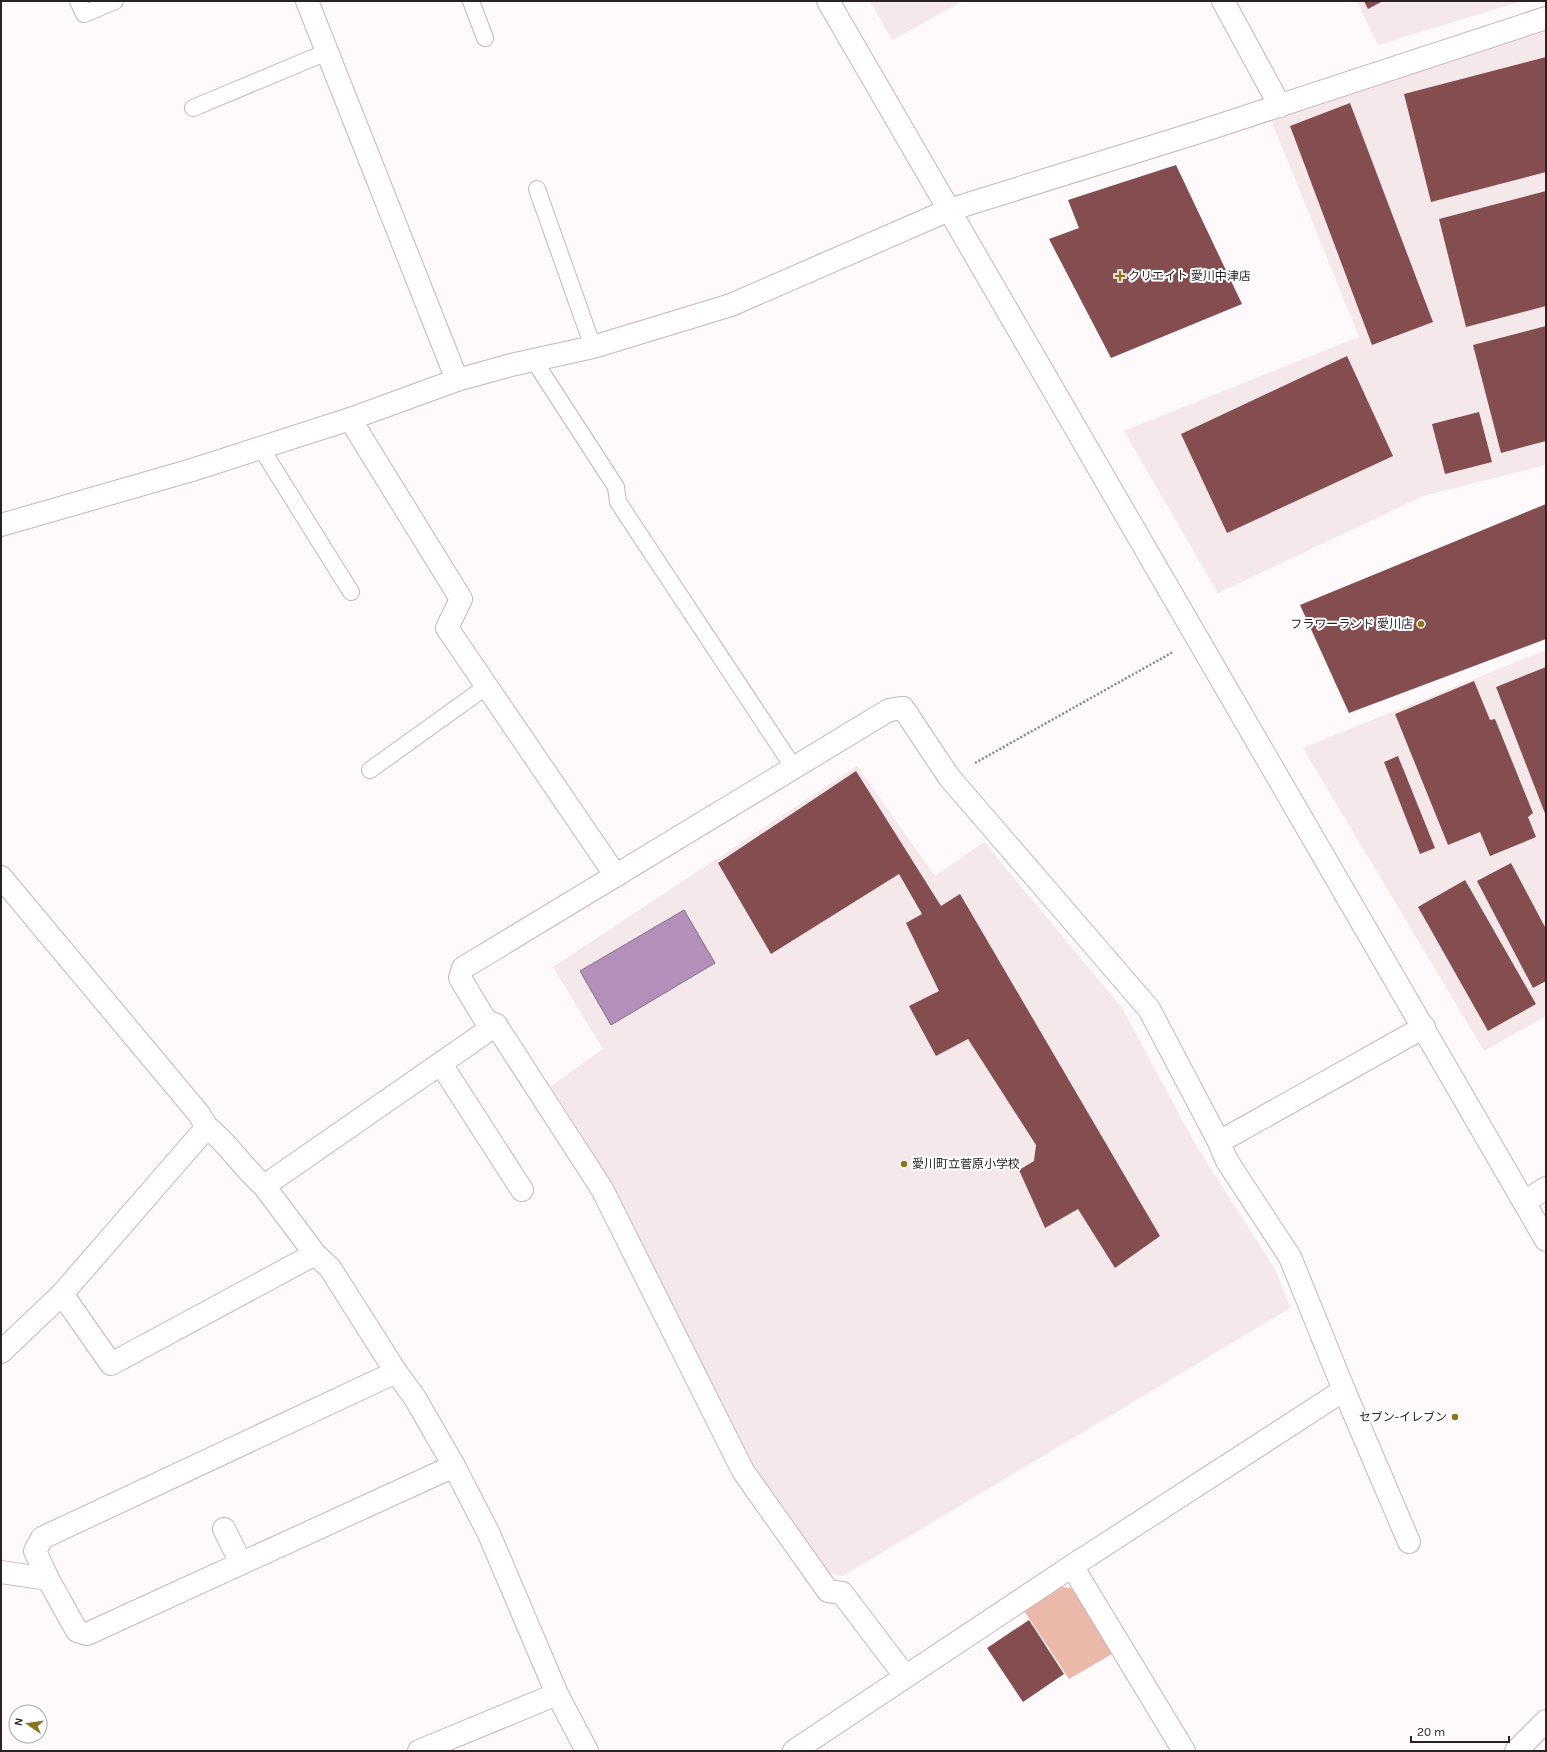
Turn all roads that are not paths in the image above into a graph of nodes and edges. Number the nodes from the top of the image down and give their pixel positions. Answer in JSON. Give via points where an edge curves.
{"nodes":[{"id":1,"x":78,"y":1,"type":"edge"},
{"id":2,"x":115,"y":1,"type":"edge"},
{"id":3,"x":307,"y":1,"type":"edge"},
{"id":4,"x":471,"y":1,"type":"edge"},
{"id":5,"x":828,"y":1,"type":"edge"},
{"id":6,"x":1224,"y":1,"type":"edge"},
{"id":7,"x":1546,"y":18,"type":"edge"},
{"id":8,"x":485,"y":38,"type":"dead end"},
{"id":9,"x":326,"y":52,"type":"junction"},
{"id":10,"x":1280,"y":106,"type":"junction"},
{"id":11,"x":193,"y":108,"type":"dead end"},
{"id":12,"x":536,"y":189,"type":"dead end"},
{"id":13,"x":949,"y":210,"type":"junction"},
{"id":14,"x":593,"y":347,"type":"junction"},
{"id":15,"x":533,"y":359,"type":"junction"},
{"id":16,"x":457,"y":380,"type":"junction"},
{"id":17,"x":350,"y":419,"type":"junction"},
{"id":18,"x":261,"y":448,"type":"junction"},
{"id":19,"x":1,"y":525,"type":"edge"},
{"id":20,"x":351,"y":592,"type":"dead end"},
{"id":21,"x":487,"y":686,"type":"junction"},
{"id":22,"x":794,"y":768,"type":"junction"},
{"id":23,"x":370,"y":770,"type":"dead end"},
{"id":24,"x":616,"y":876,"type":"junction"},
{"id":25,"x":1,"y":877,"type":"edge"},
{"id":26,"x":496,"y":1025,"type":"junction"},
{"id":27,"x":1424,"y":1027,"type":"junction"},
{"id":28,"x":441,"y":1064,"type":"junction"},
{"id":29,"x":207,"y":1127,"type":"junction"},
{"id":30,"x":1219,"y":1142,"type":"junction"},
{"id":31,"x":264,"y":1186,"type":"junction"},
{"id":32,"x":1546,"y":1188,"type":"edge"},
{"id":33,"x":522,"y":1190,"type":"dead end"},
{"id":34,"x":1524,"y":1202,"type":"junction"},
{"id":35,"x":1546,"y":1240,"type":"edge"},
{"id":36,"x":315,"y":1254,"type":"junction"},
{"id":37,"x":62,"y":1294,"type":"junction"},
{"id":38,"x":1,"y":1352,"type":"edge"},
{"id":39,"x":396,"y":1372,"type":"junction"},
{"id":40,"x":1344,"y":1390,"type":"junction"},
{"id":41,"x":454,"y":1466,"type":"junction"},
{"id":42,"x":224,"y":1528,"type":"dead end"},
{"id":43,"x":1409,"y":1542,"type":"dead end"},
{"id":44,"x":241,"y":1563,"type":"junction"},
{"id":45,"x":1072,"y":1566,"type":"junction"},
{"id":46,"x":1,"y":1572,"type":"edge"},
{"id":47,"x":48,"y":1579,"type":"junction"},
{"id":48,"x":905,"y":1676,"type":"junction"},
{"id":49,"x":557,"y":1694,"type":"junction"},
{"id":50,"x":1546,"y":1721,"type":"edge"},
{"id":51,"x":419,"y":1751,"type":"edge"},
{"id":52,"x":587,"y":1751,"type":"edge"},
{"id":53,"x":794,"y":1751,"type":"edge"},
{"id":54,"x":1184,"y":1751,"type":"edge"},
{"id":55,"x":1516,"y":1751,"type":"edge"}],
"edges":[{"from":1,"to":2,"type":"lane","via":[[84,14]]},
{"from":3,"to":9,"type":"street"},
{"from":4,"to":8,"type":"lane"},
{"from":5,"to":13,"type":"street"},
{"from":6,"to":10,"type":"street"},
{"from":7,"to":10,"type":"street"},
{"from":9,"to":11,"type":"lane"},
{"from":9,"to":16,"type":"street"},
{"from":10,"to":13,"type":"street"},
{"from":12,"to":14,"type":"lane"},
{"from":13,"to":14,"type":"street","via":[[731,304]]},
{"from":13,"to":27,"type":"street"},
{"from":14,"to":15,"type":"street"},
{"from":15,"to":16,"type":"street"},
{"from":15,"to":22,"type":"lane","via":[[616,487],[618,502]]},
{"from":16,"to":17,"type":"street"},
{"from":17,"to":18,"type":"street"},
{"from":17,"to":21,"type":"street","via":[[461,599],[447,628]]},
{"from":18,"to":19,"type":"street"},
{"from":18,"to":20,"type":"lane"},
{"from":21,"to":23,"type":"lane"},
{"from":21,"to":24,"type":"street"},
{"from":22,"to":24,"type":"street"},
{"from":22,"to":30,"type":"street","via":[[889,710],[903,708],[950,777],[1149,1008]]},
{"from":24,"to":26,"type":"street","via":[[463,968],[460,978],[486,1021]]},
{"from":25,"to":29,"type":"street","via":[[194,1108]]},
{"from":26,"to":28,"type":"street"},
{"from":26,"to":48,"type":"street","via":[[602,1189],[743,1471],[828,1591],[842,1593]]},
{"from":27,"to":30,"type":"street"},
{"from":27,"to":34,"type":"street"},
{"from":28,"to":31,"type":"street"},
{"from":28,"to":33,"type":"street"},
{"from":29,"to":31,"type":"street","via":[[221,1138],[253,1177]]},
{"from":29,"to":37,"type":"street"},
{"from":30,"to":40,"type":"street","via":[[1227,1160],[1290,1257]]},
{"from":31,"to":36,"type":"street"},
{"from":32,"to":34,"type":"street"},
{"from":34,"to":35,"type":"street"},
{"from":36,"to":37,"type":"street","via":[[111,1364]]},
{"from":36,"to":39,"type":"street","via":[[330,1268]]},
{"from":37,"to":38,"type":"street"},
{"from":39,"to":41,"type":"street","via":[[415,1398]]},
{"from":39,"to":47,"type":"street","via":[[42,1538],[35,1551]]},
{"from":40,"to":43,"type":"street"},
{"from":40,"to":45,"type":"street"},
{"from":41,"to":44,"type":"street"},
{"from":41,"to":49,"type":"street","via":[[489,1534]]},
{"from":42,"to":44,"type":"street"},
{"from":44,"to":47,"type":"street","via":[[87,1634],[77,1631]]},
{"from":45,"to":48,"type":"street"},
{"from":45,"to":54,"type":"street"},
{"from":46,"to":47,"type":"street"},
{"from":48,"to":53,"type":"street"},
{"from":49,"to":51,"type":"street"},
{"from":49,"to":52,"type":"street"},
{"from":50,"to":55,"type":"street"}]}
